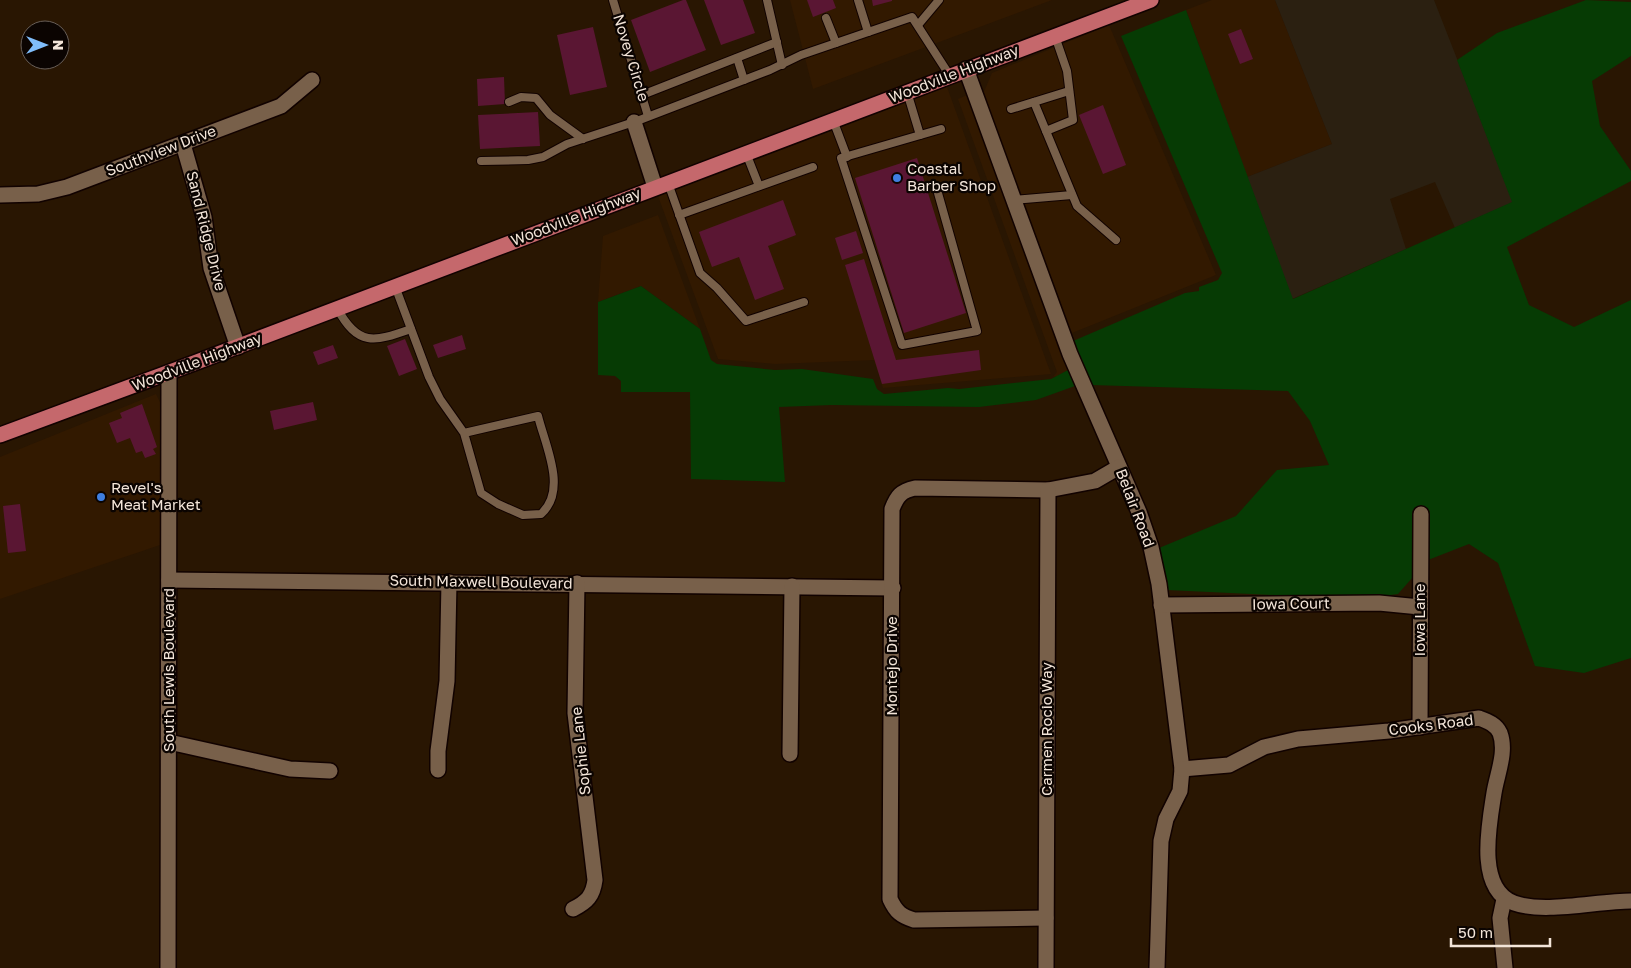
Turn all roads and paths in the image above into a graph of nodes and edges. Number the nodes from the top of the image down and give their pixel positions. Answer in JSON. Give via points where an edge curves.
{"nodes":[{"id":1,"x":613,"y":0,"type":"edge"},
{"id":2,"x":768,"y":0,"type":"edge"},
{"id":3,"x":858,"y":0,"type":"edge"},
{"id":4,"x":939,"y":0,"type":"edge"},
{"id":5,"x":1152,"y":0,"type":"edge"},
{"id":6,"x":826,"y":18,"type":"dead end"},
{"id":7,"x":918,"y":25,"type":"junction"},
{"id":8,"x":868,"y":32,"type":"junction"},
{"id":9,"x":1055,"y":36,"type":"junction"},
{"id":10,"x":776,"y":42,"type":"junction"},
{"id":11,"x":836,"y":43,"type":"junction"},
{"id":12,"x":737,"y":58,"type":"junction"},
{"id":13,"x":782,"y":65,"type":"junction"},
{"id":14,"x":966,"y":70,"type":"junction"},
{"id":15,"x":950,"y":76,"type":"junction"},
{"id":16,"x":312,"y":80,"type":"dead end"},
{"id":17,"x":744,"y":80,"type":"junction"},
{"id":18,"x":1069,"y":91,"type":"junction"},
{"id":19,"x":907,"y":92,"type":"junction"},
{"id":20,"x":642,"y":95,"type":"junction"},
{"id":21,"x":509,"y":102,"type":"dead end"},
{"id":22,"x":1034,"y":102,"type":"junction"},
{"id":23,"x":1011,"y":109,"type":"dead end"},
{"id":24,"x":648,"y":116,"type":"junction"},
{"id":25,"x":833,"y":120,"type":"junction"},
{"id":26,"x":634,"y":122,"type":"junction"},
{"id":27,"x":942,"y":128,"type":"dead end"},
{"id":28,"x":1046,"y":131,"type":"junction"},
{"id":29,"x":920,"y":135,"type":"junction"},
{"id":30,"x":582,"y":139,"type":"junction"},
{"id":31,"x":182,"y":144,"type":"junction"},
{"id":32,"x":746,"y":152,"type":"junction"},
{"id":33,"x":847,"y":157,"type":"junction"},
{"id":34,"x":481,"y":161,"type":"dead end"},
{"id":35,"x":813,"y":166,"type":"dead end"},
{"id":36,"x":661,"y":185,"type":"junction"},
{"id":37,"x":759,"y":186,"type":"junction"},
{"id":38,"x":936,"y":186,"type":"dead end"},
{"id":39,"x":0,"y":195,"type":"edge"},
{"id":40,"x":1072,"y":195,"type":"junction"},
{"id":41,"x":1013,"y":200,"type":"junction"},
{"id":42,"x":679,"y":215,"type":"junction"},
{"id":43,"x":1116,"y":240,"type":"dead end"},
{"id":44,"x":395,"y":286,"type":"junction"},
{"id":45,"x":804,"y":302,"type":"dead end"},
{"id":46,"x":337,"y":308,"type":"junction"},
{"id":47,"x":411,"y":329,"type":"junction"},
{"id":48,"x":238,"y":347,"type":"junction"},
{"id":49,"x":169,"y":373,"type":"junction"},
{"id":50,"x":464,"y":433,"type":"junction"},
{"id":51,"x":0,"y":434,"type":"edge"},
{"id":52,"x":1119,"y":467,"type":"junction"},
{"id":53,"x":1048,"y":490,"type":"junction"},
{"id":54,"x":1421,"y":514,"type":"dead end"},
{"id":55,"x":169,"y":580,"type":"junction"},
{"id":56,"x":449,"y":582,"type":"junction"},
{"id":57,"x":577,"y":583,"type":"junction"},
{"id":58,"x":792,"y":586,"type":"junction"},
{"id":59,"x":893,"y":588,"type":"junction"},
{"id":60,"x":1162,"y":606,"type":"junction"},
{"id":61,"x":1420,"y":607,"type":"junction"},
{"id":62,"x":1420,"y":727,"type":"junction"},
{"id":63,"x":169,"y":742,"type":"junction"},
{"id":64,"x":790,"y":754,"type":"dead end"},
{"id":65,"x":1182,"y":769,"type":"junction"},
{"id":66,"x":438,"y":770,"type":"dead end"},
{"id":67,"x":330,"y":771,"type":"dead end"},
{"id":68,"x":1504,"y":898,"type":"junction"},
{"id":69,"x":1631,"y":901,"type":"edge"},
{"id":70,"x":573,"y":909,"type":"dead end"},
{"id":71,"x":1046,"y":918,"type":"junction"},
{"id":72,"x":168,"y":968,"type":"edge"},
{"id":73,"x":1046,"y":968,"type":"edge"},
{"id":74,"x":1157,"y":968,"type":"edge"},
{"id":75,"x":1505,"y":968,"type":"edge"}],
"edges":[{"from":1,"to":20,"type":"lane","name":"Novey Circle"},
{"from":2,"to":10,"type":"lane"},
{"from":3,"to":8,"type":"lane"},
{"from":4,"to":7,"type":"lane"},
{"from":5,"to":9,"type":"main road","name":"Woodville Highway"},
{"from":6,"to":11,"type":"lane"},
{"from":7,"to":8,"type":"lane","via":[[912,17]]},
{"from":7,"to":15,"type":"lane"},
{"from":8,"to":11,"type":"lane"},
{"from":9,"to":14,"type":"main road","name":"Woodville Highway"},
{"from":9,"to":18,"type":"lane"},
{"from":10,"to":12,"type":"lane"},
{"from":10,"to":13,"type":"lane"},
{"from":11,"to":13,"type":"lane"},
{"from":12,"to":17,"type":"lane"},
{"from":12,"to":20,"type":"lane"},
{"from":13,"to":17,"type":"lane"},
{"from":14,"to":15,"type":"main road","name":"Woodville Highway"},
{"from":14,"to":41,"type":"street","name":"Belair Road"},
{"from":15,"to":19,"type":"main road","name":"Woodville Highway"},
{"from":16,"to":31,"type":"street","name":"Southview Drive","via":[[281,106]]},
{"from":17,"to":24,"type":"lane"},
{"from":18,"to":22,"type":"lane"},
{"from":18,"to":28,"type":"lane","via":[[1073,120]]},
{"from":19,"to":25,"type":"main road","name":"Woodville Highway"},
{"from":19,"to":29,"type":"lane"},
{"from":20,"to":24,"type":"lane","name":"Novey Circle"},
{"from":21,"to":30,"type":"lane","via":[[536,98],[550,115]]},
{"from":22,"to":23,"type":"lane"},
{"from":22,"to":28,"type":"lane"},
{"from":24,"to":26,"type":"lane"},
{"from":25,"to":32,"type":"main road","name":"Woodville Highway"},
{"from":25,"to":33,"type":"lane"},
{"from":26,"to":30,"type":"lane"},
{"from":26,"to":36,"type":"street","name":"Novey Circle"},
{"from":27,"to":29,"type":"lane"},
{"from":28,"to":40,"type":"lane"},
{"from":29,"to":33,"type":"lane"},
{"from":30,"to":34,"type":"lane","via":[[536,158]]},
{"from":31,"to":39,"type":"street","name":"Southview Drive","via":[[67,187],[38,194]]},
{"from":31,"to":48,"type":"street","name":"Sand Ridge Drive","via":[[204,218],[211,268]]},
{"from":32,"to":36,"type":"main road","name":"Woodville Highway"},
{"from":32,"to":37,"type":"lane"},
{"from":33,"to":38,"type":"lane","via":[[841,158],[902,345],[977,331]]},
{"from":35,"to":37,"type":"lane"},
{"from":36,"to":42,"type":"lane"},
{"from":36,"to":44,"type":"main road","name":"Woodville Highway"},
{"from":37,"to":42,"type":"lane"},
{"from":40,"to":41,"type":"lane"},
{"from":40,"to":43,"type":"lane","via":[[1077,206]]},
{"from":41,"to":52,"type":"street","name":"Belair Road","via":[[1070,354]]},
{"from":42,"to":45,"type":"lane","via":[[700,274],[746,320]]},
{"from":44,"to":46,"type":"main road","name":"Woodville Highway"},
{"from":44,"to":47,"type":"lane"},
{"from":46,"to":47,"type":"lane","via":[[346,326],[366,338],[381,339]]},
{"from":46,"to":48,"type":"main road","name":"Woodville Highway"},
{"from":47,"to":50,"type":"lane","via":[[440,400]]},
{"from":48,"to":49,"type":"main road","name":"Woodville Highway"},
{"from":49,"to":51,"type":"main road","name":"Woodville Highway"},
{"from":49,"to":55,"type":"street","name":"South Lewis Boulevard"},
{"from":50,"to":50,"type":"lane","via":[[538,416],[552,462],[550,507],[541,514],[523,515],[481,492]]},
{"from":52,"to":53,"type":"street","name":"Montejo Drive","via":[[1095,481]]},
{"from":52,"to":60,"type":"street","name":"Belair Road","via":[[1151,547]]},
{"from":53,"to":59,"type":"street","name":"Montejo Drive","via":[[904,490],[892,509]]},
{"from":53,"to":71,"type":"street","name":"Carmen Rocio Way"},
{"from":54,"to":61,"type":"street","name":"Iowa Lane"},
{"from":55,"to":56,"type":"street","name":"South Maxwell Boulevard"},
{"from":55,"to":63,"type":"street","name":"South Lewis Boulevard"},
{"from":56,"to":57,"type":"street","name":"South Maxwell Boulevard"},
{"from":56,"to":66,"type":"street","via":[[447,681]]},
{"from":57,"to":58,"type":"street","name":"South Maxwell Boulevard"},
{"from":57,"to":70,"type":"street","name":"Sophie Lane","via":[[575,713],[595,880],[591,897]]},
{"from":58,"to":59,"type":"street","name":"South Maxwell Boulevard"},
{"from":58,"to":64,"type":"street"},
{"from":59,"to":71,"type":"street","name":"Montejo Drive","via":[[890,899],[894,909],[914,920]]},
{"from":60,"to":61,"type":"street","name":"Iowa Court","via":[[1379,603]]},
{"from":60,"to":65,"type":"street","name":"Belair Road"},
{"from":61,"to":62,"type":"street","name":"Iowa Lane"},
{"from":62,"to":65,"type":"street","name":"Cooks Road","via":[[1298,739],[1264,747],[1229,765]]},
{"from":62,"to":68,"type":"street","name":"Cooks Road","via":[[1479,718],[1487,720],[1499,732],[1502,750],[1490,834],[1489,870],[1496,891]]},
{"from":63,"to":67,"type":"street","via":[[290,769]]},
{"from":63,"to":72,"type":"street","name":"South Lewis Boulevard"},
{"from":65,"to":74,"type":"street","name":"Belair Road","via":[[1180,792],[1166,820],[1162,841]]},
{"from":68,"to":69,"type":"street","via":[[1533,907]]},
{"from":68,"to":75,"type":"street","via":[[1500,918]]},
{"from":71,"to":73,"type":"street","name":"Carmen Rocio Way"}]}
